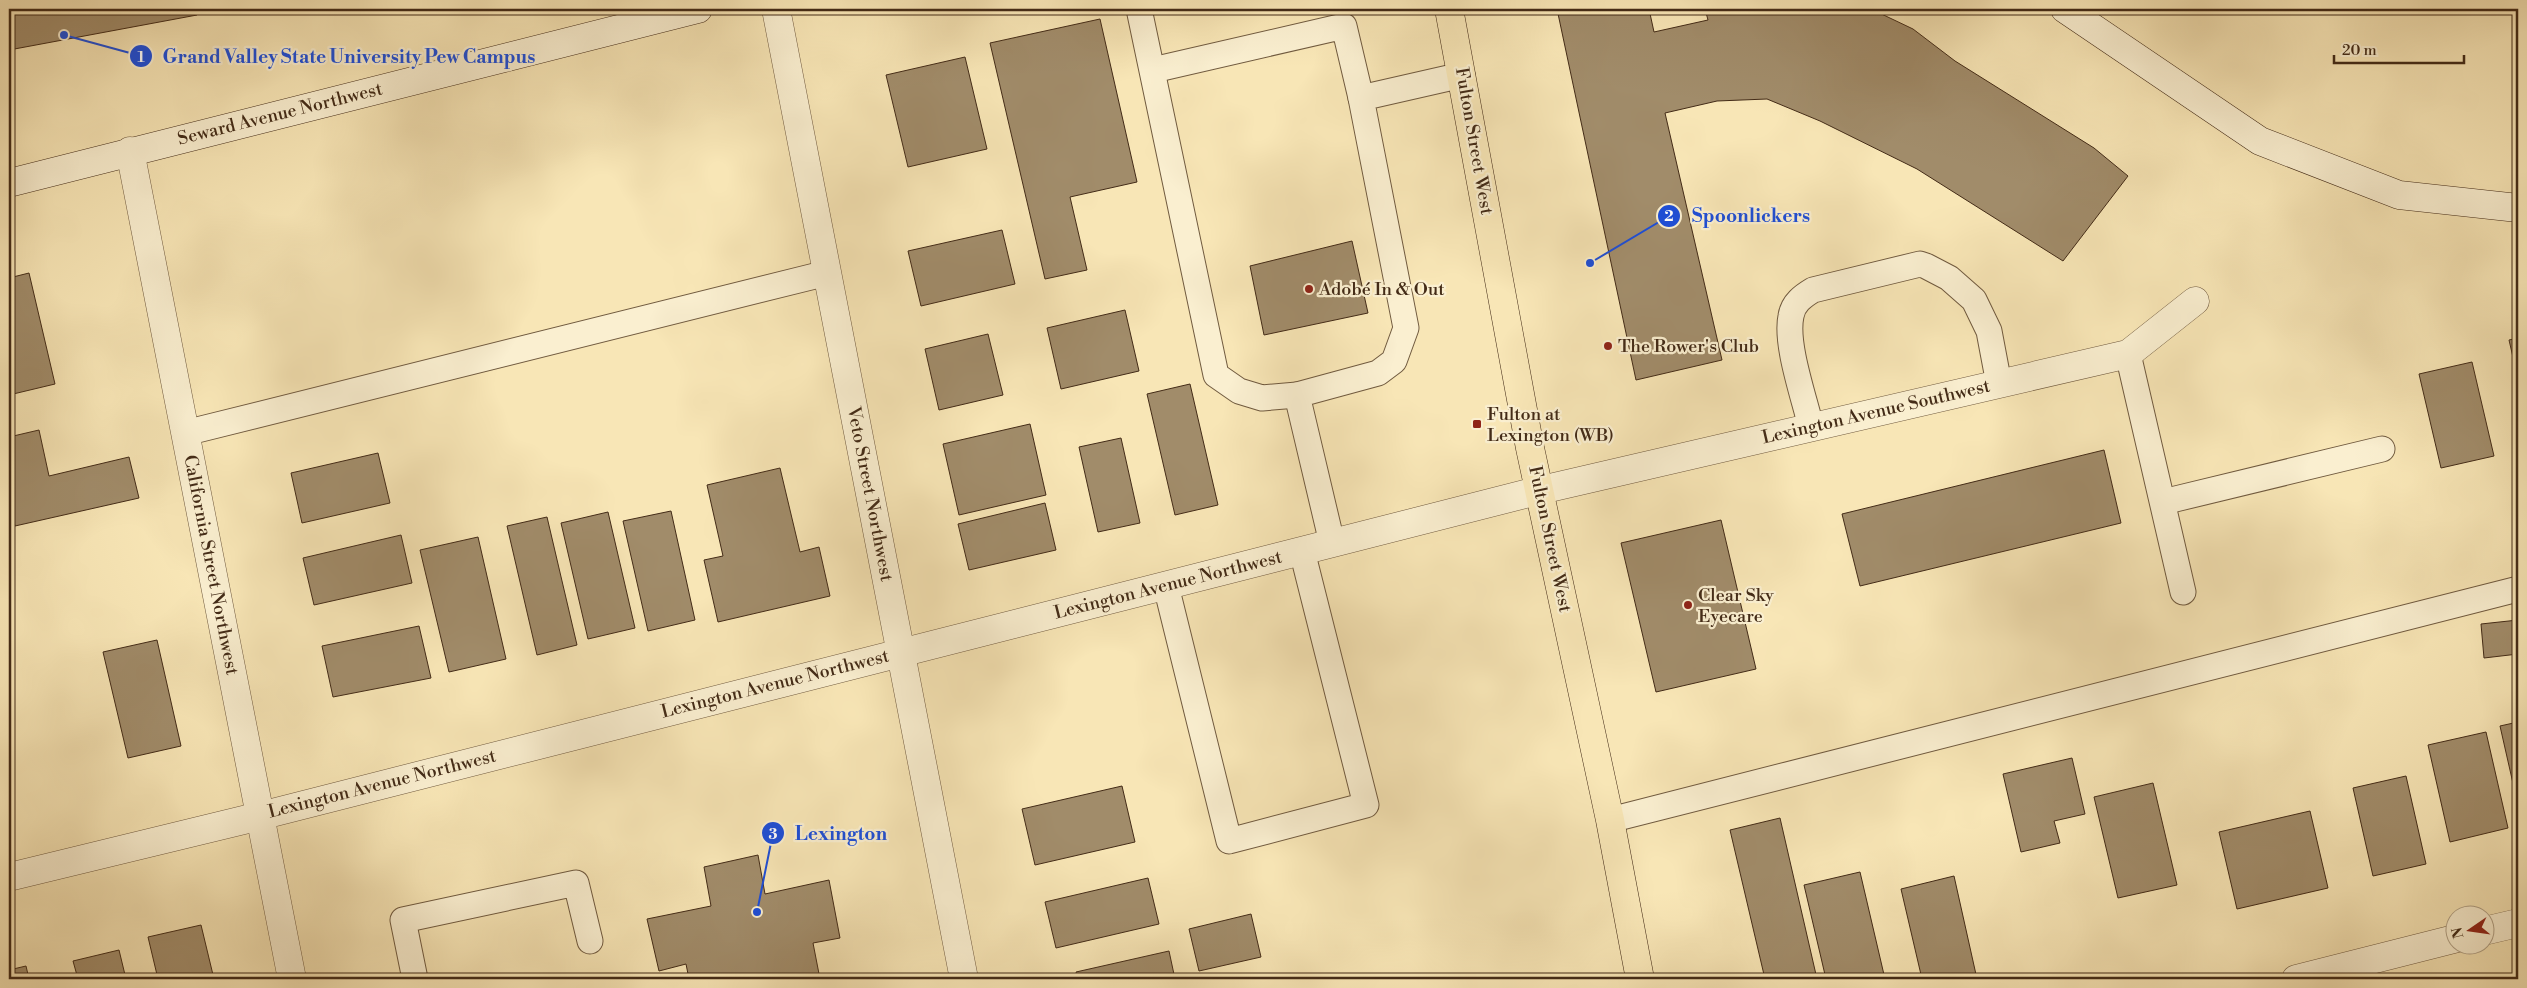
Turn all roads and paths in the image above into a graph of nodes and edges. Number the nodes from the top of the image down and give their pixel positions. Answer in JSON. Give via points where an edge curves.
{"nodes":[{"id":1,"x":698,"y":9,"type":"edge"},
{"id":2,"x":776,"y":9,"type":"edge"},
{"id":3,"x":1139,"y":9,"type":"edge"},
{"id":4,"x":1449,"y":9,"type":"edge"},
{"id":5,"x":2064,"y":9,"type":"edge"},
{"id":6,"x":1152,"y":70,"type":"junction"},
{"id":7,"x":1462,"y":75,"type":"junction"},
{"id":8,"x":1361,"y":98,"type":"junction"},
{"id":9,"x":130,"y":151,"type":"junction"},
{"id":10,"x":9,"y":183,"type":"edge"},
{"id":11,"x":2518,"y":208,"type":"edge"},
{"id":12,"x":827,"y":273,"type":"junction"},
{"id":13,"x":2195,"y":301,"type":"dead end"},
{"id":14,"x":2128,"y":354,"type":"junction"},
{"id":15,"x":2000,"y":384,"type":"junction"},
{"id":16,"x":1297,"y":395,"type":"junction"},
{"id":17,"x":1811,"y":427,"type":"junction"},
{"id":18,"x":185,"y":433,"type":"junction"},
{"id":19,"x":2382,"y":449,"type":"dead end"},
{"id":20,"x":1541,"y":490,"type":"junction"},
{"id":21,"x":2163,"y":502,"type":"junction"},
{"id":22,"x":1332,"y":542,"type":"junction"},
{"id":23,"x":1302,"y":551,"type":"junction"},
{"id":24,"x":1166,"y":586,"type":"junction"},
{"id":25,"x":2518,"y":589,"type":"edge"},
{"id":26,"x":2184,"y":592,"type":"dead end"},
{"id":27,"x":901,"y":652,"type":"junction"},
{"id":28,"x":260,"y":816,"type":"junction"},
{"id":29,"x":1610,"y":820,"type":"junction"},
{"id":30,"x":9,"y":877,"type":"edge"},
{"id":31,"x":2518,"y":923,"type":"edge"},
{"id":32,"x":2494,"y":929,"type":"edge"},
{"id":33,"x":590,"y":941,"type":"dead end"},
{"id":34,"x":2444,"y":942,"type":"edge"},
{"id":35,"x":292,"y":979,"type":"edge"},
{"id":36,"x":415,"y":979,"type":"edge"},
{"id":37,"x":964,"y":979,"type":"edge"},
{"id":38,"x":1640,"y":979,"type":"edge"},
{"id":39,"x":2296,"y":979,"type":"edge"}],
"edges":[{"from":1,"to":9,"type":"street","name":"Seward Avenue Northwest"},
{"from":2,"to":12,"type":"street","name":"Veto Street Northwest"},
{"from":3,"to":6,"type":"lane"},
{"from":4,"to":7,"type":"main road","name":"Fulton Street West"},
{"from":5,"to":11,"type":"street","via":[[2260,141],[2399,195]]},
{"from":6,"to":8,"type":"lane","via":[[1344,26]]},
{"from":6,"to":16,"type":"lane","via":[[1216,375],[1239,391],[1262,398]]},
{"from":7,"to":8,"type":"lane"},
{"from":7,"to":20,"type":"main road","name":"Fulton Street West","via":[[1528,438]]},
{"from":8,"to":16,"type":"lane","via":[[1406,328],[1394,361],[1378,373]]},
{"from":9,"to":10,"type":"street","name":"Seward Avenue Northwest"},
{"from":9,"to":18,"type":"street","name":"California Street Northwest"},
{"from":12,"to":18,"type":"lane"},
{"from":12,"to":27,"type":"street","name":"Veto Street Northwest"},
{"from":13,"to":14,"type":"street","name":"Lexington Avenue Southwest"},
{"from":14,"to":15,"type":"street","name":"Lexington Avenue Southwest"},
{"from":14,"to":21,"type":"lane"},
{"from":15,"to":17,"type":"street","name":"Lexington Avenue Southwest"},
{"from":15,"to":17,"type":"lane","via":[[1989,331],[1974,300],[1949,278],[1920,264],[1813,290],[1800,297],[1791,314],[1790,337]]},
{"from":16,"to":22,"type":"lane"},
{"from":17,"to":20,"type":"street","name":"Lexington Avenue Southwest"},
{"from":18,"to":28,"type":"street","name":"California Street Northwest"},
{"from":19,"to":21,"type":"lane"},
{"from":20,"to":22,"type":"street","name":"Lexington Avenue Northwest"},
{"from":20,"to":29,"type":"main road","name":"Fulton Street West"},
{"from":21,"to":26,"type":"lane"},
{"from":22,"to":23,"type":"street","name":"Lexington Avenue Northwest"},
{"from":23,"to":24,"type":"street","name":"Lexington Avenue Northwest"},
{"from":23,"to":24,"type":"lane","via":[[1366,805],[1229,841]]},
{"from":24,"to":27,"type":"street","name":"Lexington Avenue Northwest"},
{"from":25,"to":29,"type":"lane"},
{"from":27,"to":28,"type":"street","name":"Lexington Avenue Northwest"},
{"from":27,"to":37,"type":"street","name":"Veto Street Northwest"},
{"from":28,"to":30,"type":"street","name":"Lexington Avenue Northwest"},
{"from":28,"to":35,"type":"street","name":"California Street Northwest"},
{"from":29,"to":38,"type":"main road","name":"Fulton Street West"},
{"from":31,"to":32,"type":"street"},
{"from":33,"to":36,"type":"lane","via":[[576,883],[403,920]]},
{"from":34,"to":39,"type":"street"}]}
